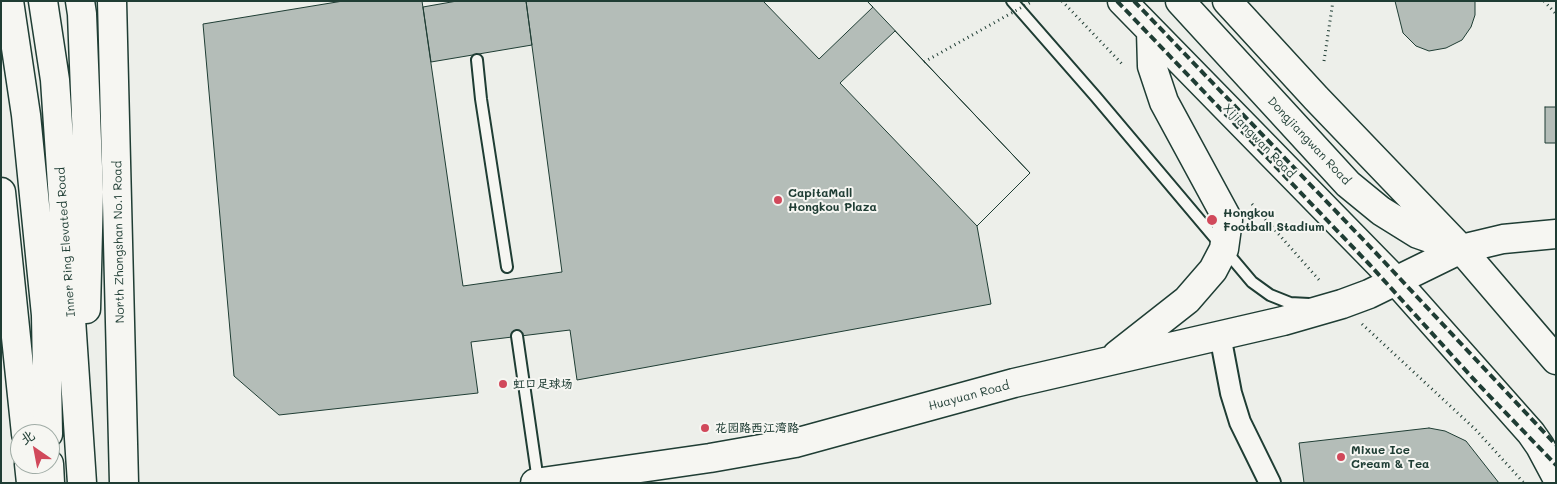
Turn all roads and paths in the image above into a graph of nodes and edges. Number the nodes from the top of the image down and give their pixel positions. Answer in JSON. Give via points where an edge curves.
{"nodes":[{"id":1,"x":9,"y":1,"type":"edge"},
{"id":2,"x":43,"y":1,"type":"edge"},
{"id":3,"x":80,"y":1,"type":"edge"},
{"id":4,"x":112,"y":1,"type":"edge"},
{"id":5,"x":1012,"y":1,"type":"edge"},
{"id":6,"x":1033,"y":1,"type":"edge"},
{"id":7,"x":1122,"y":1,"type":"edge"},
{"id":8,"x":1180,"y":1,"type":"edge"},
{"id":9,"x":1333,"y":1,"type":"edge"},
{"id":10,"x":1544,"y":1,"type":"edge"},
{"id":11,"x":1233,"y":4,"type":"edge"},
{"id":12,"x":1556,"y":14,"type":"edge"},
{"id":13,"x":1,"y":24,"type":"edge"},
{"id":14,"x":1151,"y":31,"type":"junction"},
{"id":15,"x":477,"y":60,"type":"dead end"},
{"id":16,"x":1324,"y":61,"type":"dead end"},
{"id":17,"x":924,"y":62,"type":"dead end"},
{"id":18,"x":26,"y":115,"type":"junction"},
{"id":19,"x":1,"y":192,"type":"edge"},
{"id":20,"x":1556,"y":234,"type":"edge"},
{"id":21,"x":1224,"y":249,"type":"junction"},
{"id":22,"x":1461,"y":249,"type":"junction"},
{"id":23,"x":507,"y":267,"type":"dead end"},
{"id":24,"x":1396,"y":281,"type":"junction"},
{"id":25,"x":1342,"y":304,"type":"junction"},
{"id":26,"x":1220,"y":335,"type":"junction"},
{"id":27,"x":517,"y":336,"type":"dead end"},
{"id":28,"x":1110,"y":360,"type":"junction"},
{"id":29,"x":1556,"y":360,"type":"edge"},
{"id":30,"x":25,"y":424,"type":"edge"},
{"id":31,"x":48,"y":424,"type":"edge"},
{"id":32,"x":82,"y":472,"type":"edge"},
{"id":33,"x":1556,"y":476,"type":"edge"},
{"id":34,"x":124,"y":483,"type":"edge"},
{"id":35,"x":536,"y":483,"type":"edge"},
{"id":36,"x":1270,"y":483,"type":"edge"},
{"id":37,"x":1524,"y":483,"type":"edge"}],
"edges":[{"from":1,"to":18,"type":"main road","name":"Inner Ring Elevated Road"},
{"from":2,"to":32,"type":"main road","name":"Inner Ring Elevated Road","via":[[55,80]]},
{"from":3,"to":32,"type":"main road","via":[[89,192]]},
{"from":4,"to":34,"type":"main road","name":"North Zhongshan No.1 Road"},
{"from":5,"to":21,"type":"lane"},
{"from":6,"to":17,"type":"path","bridge":true},
{"from":7,"to":14,"type":"main road","name":"Xijiangwan Road"},
{"from":8,"to":22,"type":"main road","name":"Dongjiangwan Road","via":[[1348,184],[1380,212],[1418,234]]},
{"from":9,"to":16,"type":"path"},
{"from":10,"to":12,"type":"path"},
{"from":11,"to":22,"type":"main road","via":[[1316,98]]},
{"from":13,"to":18,"type":"main road"},
{"from":14,"to":21,"type":"main road","via":[[1152,66],[1164,102],[1228,220]]},
{"from":14,"to":24,"type":"main road","name":"Xijiangwan Road"},
{"from":15,"to":23,"type":"lane"},
{"from":18,"to":31,"type":"main road","name":"Inner Ring Elevated Road","via":[[46,315]]},
{"from":19,"to":30,"type":"main road"},
{"from":20,"to":22,"type":"main road","name":"Huayuan Road","via":[[1504,239]]},
{"from":21,"to":25,"type":"lane","via":[[1252,282],[1270,295],[1290,303]]},
{"from":21,"to":28,"type":"main road","via":[[1213,270],[1187,300]]},
{"from":22,"to":24,"type":"main road","name":"Huayuan Road"},
{"from":22,"to":29,"type":"main road"},
{"from":24,"to":25,"type":"main road","name":"Huayuan Road"},
{"from":24,"to":33,"type":"main road","via":[[1531,433]]},
{"from":25,"to":26,"type":"main road","name":"Huayuan Road"},
{"from":25,"to":37,"type":"path","via":[[1475,429]]},
{"from":26,"to":28,"type":"main road","name":"Huayuan Road"},
{"from":26,"to":36,"type":"street","via":[[1240,422]]},
{"from":27,"to":35,"type":"lane"},
{"from":28,"to":35,"type":"main road","name":"Huayuan Road","via":[[795,443]]}]}
